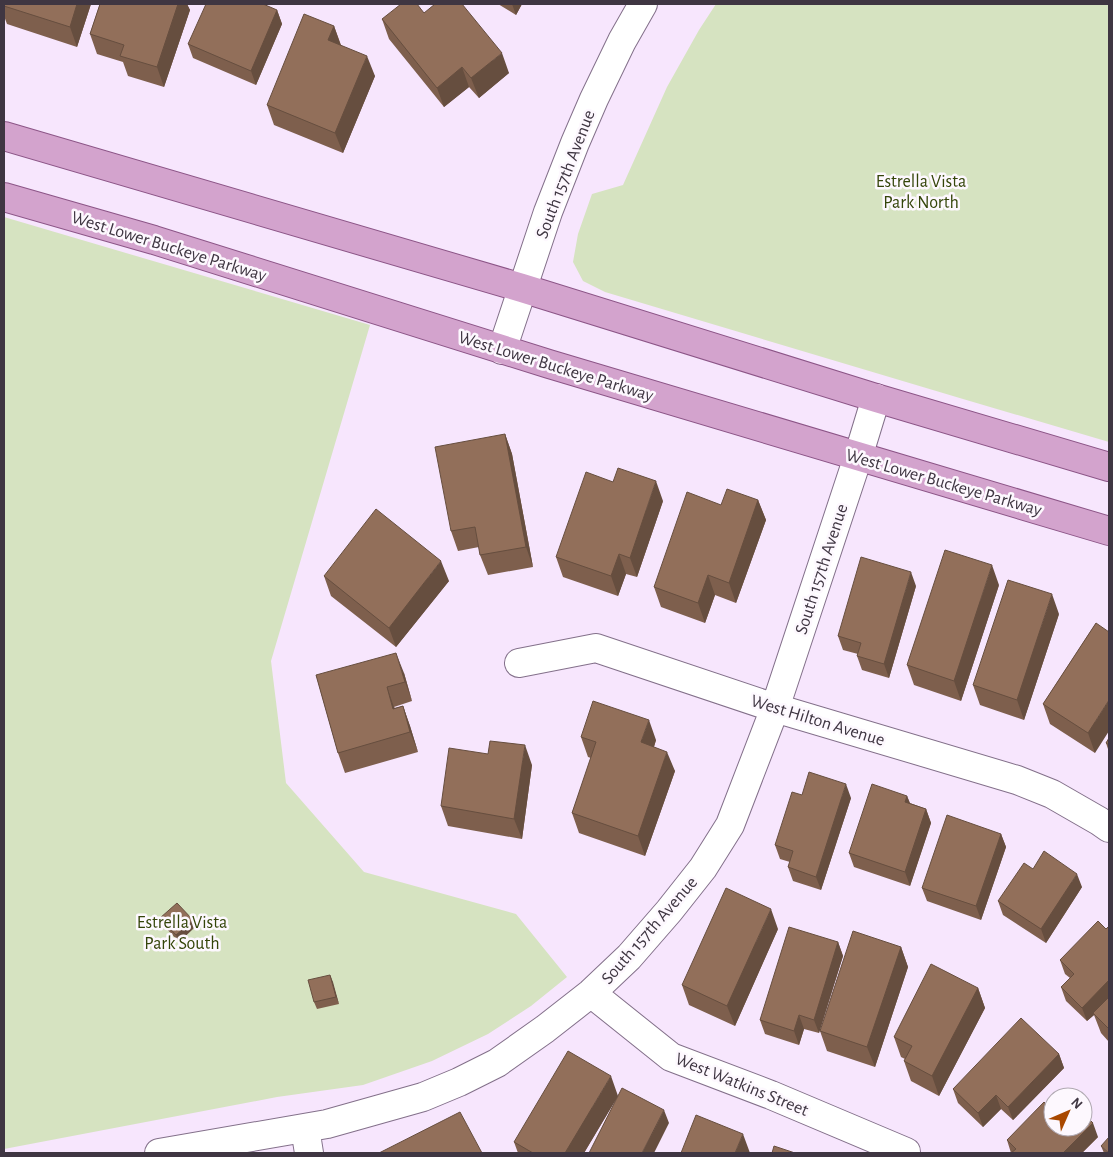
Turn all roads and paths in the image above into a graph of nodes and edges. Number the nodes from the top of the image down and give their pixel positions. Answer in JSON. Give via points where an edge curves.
{"nodes":[{"id":1,"x":643,"y":4,"type":"edge"},
{"id":2,"x":4,"y":136,"type":"edge"},
{"id":3,"x":4,"y":197,"type":"edge"},
{"id":4,"x":522,"y":288,"type":"junction"},
{"id":5,"x":502,"y":350,"type":"junction"},
{"id":6,"x":876,"y":398,"type":"junction"},
{"id":7,"x":858,"y":457,"type":"junction"},
{"id":8,"x":1109,"y":467,"type":"edge"},
{"id":9,"x":1109,"y":531,"type":"edge"},
{"id":10,"x":519,"y":664,"type":"dead end"},
{"id":11,"x":775,"y":708,"type":"junction"},
{"id":12,"x":1109,"y":828,"type":"edge"},
{"id":13,"x":591,"y":993,"type":"junction"},
{"id":14,"x":307,"y":1141,"type":"edge"},
{"id":15,"x":160,"y":1153,"type":"edge"},
{"id":16,"x":906,"y":1153,"type":"edge"}],
"edges":[{"from":1,"to":4,"type":"street","name":"South 157th Avenue","via":[[622,41],[575,143]]},
{"from":2,"to":4,"type":"main road"},
{"from":3,"to":5,"type":"main road","name":"West Lower Buckeye Parkway","via":[[154,240]]},
{"from":4,"to":5,"type":"street","name":"South 157th Avenue"},
{"from":4,"to":6,"type":"main road"},
{"from":5,"to":7,"type":"main road","name":"West Lower Buckeye Parkway"},
{"from":6,"to":7,"type":"street","name":"South 157th Avenue"},
{"from":6,"to":8,"type":"main road"},
{"from":7,"to":9,"type":"main road","name":"West Lower Buckeye Parkway"},
{"from":7,"to":11,"type":"street","name":"South 157th Avenue"},
{"from":10,"to":11,"type":"street","name":"West Hilton Avenue","via":[[596,648]]},
{"from":11,"to":12,"type":"street","name":"West Hilton Avenue","via":[[1017,780],[1052,794]]},
{"from":11,"to":13,"type":"street","name":"South 157th Avenue","via":[[730,825],[703,868],[629,957]]},
{"from":13,"to":14,"type":"street","name":"South 157th Avenue","via":[[497,1063],[422,1097],[328,1124]]},
{"from":13,"to":16,"type":"street","name":"West Watkins Street","via":[[671,1057],[771,1094]]},
{"from":14,"to":15,"type":"street","name":"South 157th Avenue"}]}
